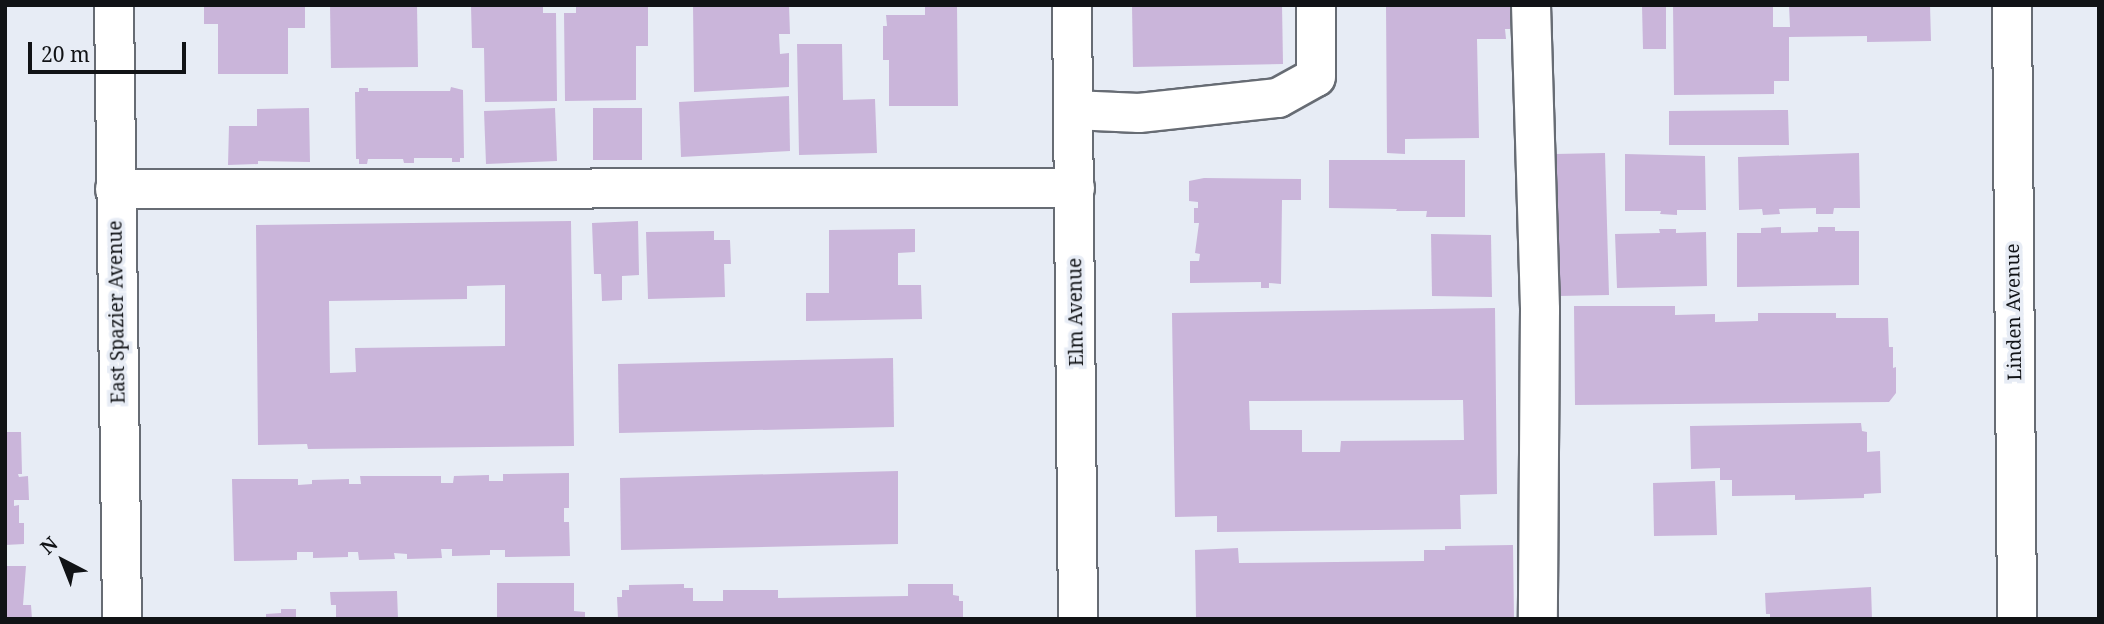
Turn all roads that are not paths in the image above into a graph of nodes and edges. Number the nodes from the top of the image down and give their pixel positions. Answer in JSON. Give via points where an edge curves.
{"nodes":[{"id":1,"x":114,"y":5,"type":"edge"},
{"id":2,"x":1072,"y":5,"type":"edge"},
{"id":3,"x":1316,"y":5,"type":"edge"},
{"id":4,"x":1531,"y":5,"type":"edge"},
{"id":5,"x":2012,"y":5,"type":"edge"},
{"id":6,"x":1073,"y":110,"type":"junction"},
{"id":7,"x":1075,"y":188,"type":"junction"},
{"id":8,"x":115,"y":189,"type":"junction"},
{"id":9,"x":122,"y":619,"type":"edge"},
{"id":10,"x":1079,"y":619,"type":"edge"},
{"id":11,"x":1538,"y":619,"type":"edge"},
{"id":12,"x":2017,"y":619,"type":"edge"}],
"edges":[{"from":1,"to":8,"type":"street","name":"East Spazier Avenue"},
{"from":2,"to":6,"type":"street","name":"Elm Avenue"},
{"from":3,"to":6,"type":"street","via":[[1316,77],[1278,98],[1139,113]]},
{"from":4,"to":11,"type":"street","via":[[1539,310]]},
{"from":5,"to":12,"type":"street","name":"Linden Avenue"},
{"from":6,"to":7,"type":"street","name":"Elm Avenue"},
{"from":7,"to":8,"type":"street"},
{"from":7,"to":10,"type":"street","name":"Elm Avenue"},
{"from":8,"to":9,"type":"street","name":"East Spazier Avenue"}]}
